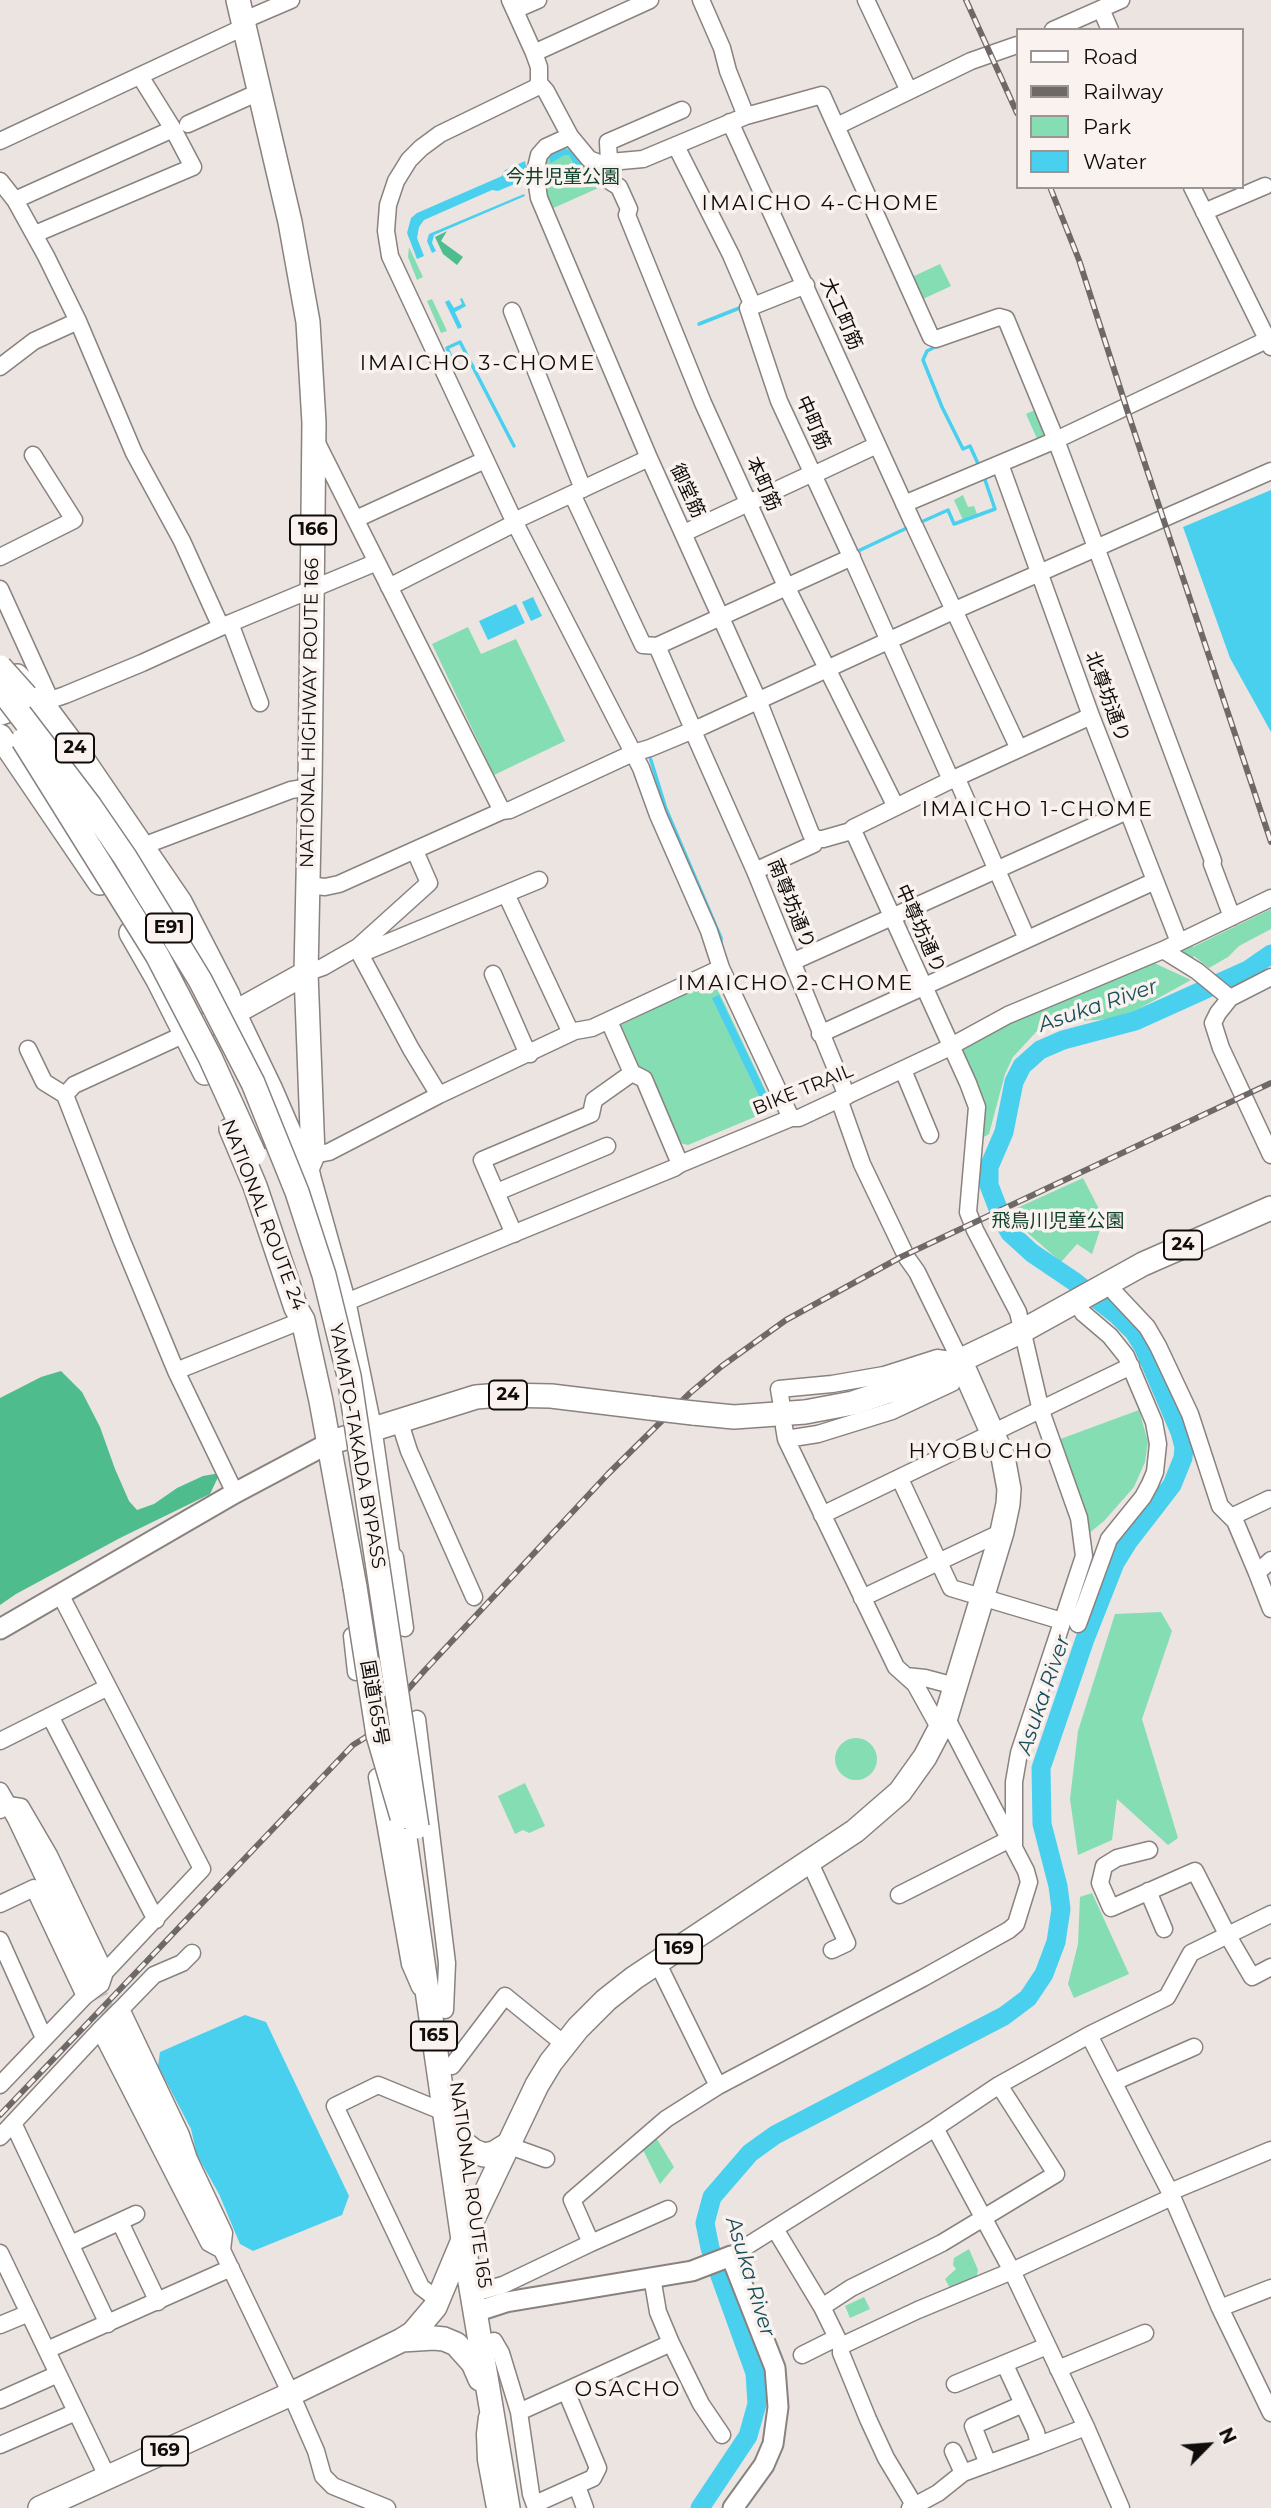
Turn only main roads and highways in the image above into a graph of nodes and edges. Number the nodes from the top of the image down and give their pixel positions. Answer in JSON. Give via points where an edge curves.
{"nodes":[{"id":1,"x":241,"y":16,"type":"edge"},
{"id":2,"x":0,"y":657,"type":"edge"},
{"id":3,"x":0,"y":667,"type":"edge"},
{"id":4,"x":0,"y":688,"type":"edge"},
{"id":5,"x":0,"y":710,"type":"edge"},
{"id":6,"x":0,"y":736,"type":"edge"},
{"id":7,"x":23,"y":740,"type":"junction"},
{"id":8,"x":142,"y":853,"type":"junction"},
{"id":9,"x":306,"y":973,"type":"junction"},
{"id":10,"x":234,"y":1013,"type":"junction"},
{"id":11,"x":185,"y":1034,"type":"junction"},
{"id":12,"x":311,"y":1166,"type":"junction"},
{"id":13,"x":1271,"y":1209,"type":"edge"},
{"id":14,"x":344,"y":1303,"type":"junction"},
{"id":15,"x":303,"y":1320,"type":"junction"},
{"id":16,"x":961,"y":1362,"type":"junction"},
{"id":17,"x":350,"y":1434,"type":"junction"},
{"id":18,"x":0,"y":1629,"type":"edge"},
{"id":19,"x":408,"y":1826,"type":"junction"},
{"id":20,"x":438,"y":2011,"type":"junction"},
{"id":21,"x":461,"y":2141,"type":"junction"},
{"id":22,"x":507,"y":2145,"type":"junction"},
{"id":23,"x":475,"y":2218,"type":"junction"},
{"id":24,"x":463,"y":2240,"type":"junction"},
{"id":25,"x":483,"y":2303,"type":"junction"},
{"id":26,"x":402,"y":2340,"type":"junction"},
{"id":27,"x":490,"y":2404,"type":"junction"},
{"id":28,"x":44,"y":2507,"type":"edge"},
{"id":29,"x":531,"y":2507,"type":"edge"},
{"id":30,"x":508,"y":2508,"type":"edge"},
{"id":31,"x":733,"y":2508,"type":"edge"}],
"edges":[{"from":1,"to":9,"type":"highway","name":"NATIONAL HIGHWAY ROUTE 166","number":"166","via":[[290,222],[308,322],[314,436]]},
{"from":2,"to":8,"type":"highway","number":"24","via":[[46,701]]},
{"from":3,"to":8,"type":"highway","bridge":true},
{"from":4,"to":17,"type":"highway","name":"YAMATO-TAKADA BYPASS","number":"E91","bridge":true,"via":[[125,857],[200,980],[253,1083],[324,1275],[349,1376]]},
{"from":5,"to":7,"type":"highway","name":"YAMATO-TAKADA BYPASS","number":"E91"},
{"from":6,"to":11,"type":"highway","name":"NATIONAL ROUTE 24","via":[[91,870]]},
{"from":7,"to":15,"type":"highway","bridge":true,"via":[[158,955],[210,1057],[254,1154],[290,1253]]},
{"from":7,"to":17,"type":"highway","name":"YAMATO-TAKADA BYPASS","number":"E91","bridge":true,"via":[[142,908],[240,1088],[286,1196],[312,1279]]},
{"from":8,"to":10,"type":"highway"},
{"from":9,"to":10,"type":"highway"},
{"from":9,"to":12,"type":"highway","name":"NATIONAL HIGHWAY ROUTE 166","number":"166"},
{"from":10,"to":11,"type":"highway"},
{"from":10,"to":12,"type":"highway"},
{"from":11,"to":15,"type":"highway","name":"NATIONAL ROUTE 24","via":[[228,1121]]},
{"from":12,"to":14,"type":"highway"},
{"from":13,"to":16,"type":"highway","number":"24","via":[[1198,1238]]},
{"from":14,"to":15,"type":"highway"},
{"from":14,"to":17,"type":"highway"},
{"from":15,"to":17,"type":"highway"},
{"from":16,"to":17,"type":"highway","number":"24","bridge":true,"via":[[913,1384],[853,1403],[778,1415],[734,1417],[586,1399],[501,1395],[467,1399]]},
{"from":16,"to":22,"type":"highway","number":"169","via":[[994,1433],[1009,1489],[983,1597],[943,1723],[925,1757],[900,1792],[872,1819],[606,2000],[564,2044]]},
{"from":17,"to":18,"type":"main road","via":[[235,1493]]},
{"from":17,"to":19,"type":"highway","name":"YAMATO-TAKADA BYPASS","number":"165","bridge":true},
{"from":17,"to":19,"type":"highway","name":"国道165号","number":"165","bridge":true,"via":[[355,1587],[378,1735]]},
{"from":17,"to":19,"type":"highway","name":"NATIONAL ROUTE 165","number":"165","bridge":true,"via":[[376,1469],[419,1772]]},
{"from":19,"to":20,"type":"highway","name":"NATIONAL ROUTE 165","number":"165"},
{"from":20,"to":21,"type":"highway","name":"NATIONAL ROUTE 165","number":"165","via":[[452,2066]]},
{"from":20,"to":24,"type":"highway","name":"NATIONAL ROUTE 165","number":"165","via":[[444,2112]]},
{"from":21,"to":22,"type":"highway","via":[[484,2155]]},
{"from":21,"to":23,"type":"highway","name":"NATIONAL ROUTE 165","number":"165"},
{"from":22,"to":23,"type":"highway","number":"169"},
{"from":23,"to":24,"type":"highway","number":"169"},
{"from":23,"to":25,"type":"highway","name":"NATIONAL ROUTE 165","number":"165"},
{"from":24,"to":25,"type":"highway","name":"NATIONAL ROUTE 165","number":"165"},
{"from":24,"to":26,"type":"highway","number":"169","via":[[438,2300],[421,2326]]},
{"from":25,"to":27,"type":"highway","name":"NATIONAL ROUTE 165","number":"165"},
{"from":25,"to":29,"type":"highway","name":"NATIONAL ROUTE 165","number":"165"},
{"from":25,"to":31,"type":"main road","via":[[692,2271],[729,2258],[775,2368],[778,2407],[773,2444],[764,2465]]},
{"from":26,"to":27,"type":"highway","via":[[444,2339],[456,2344],[473,2363]]},
{"from":26,"to":28,"type":"highway","number":"169"},
{"from":27,"to":30,"type":"highway","name":"NATIONAL ROUTE 165","number":"165"}]}
